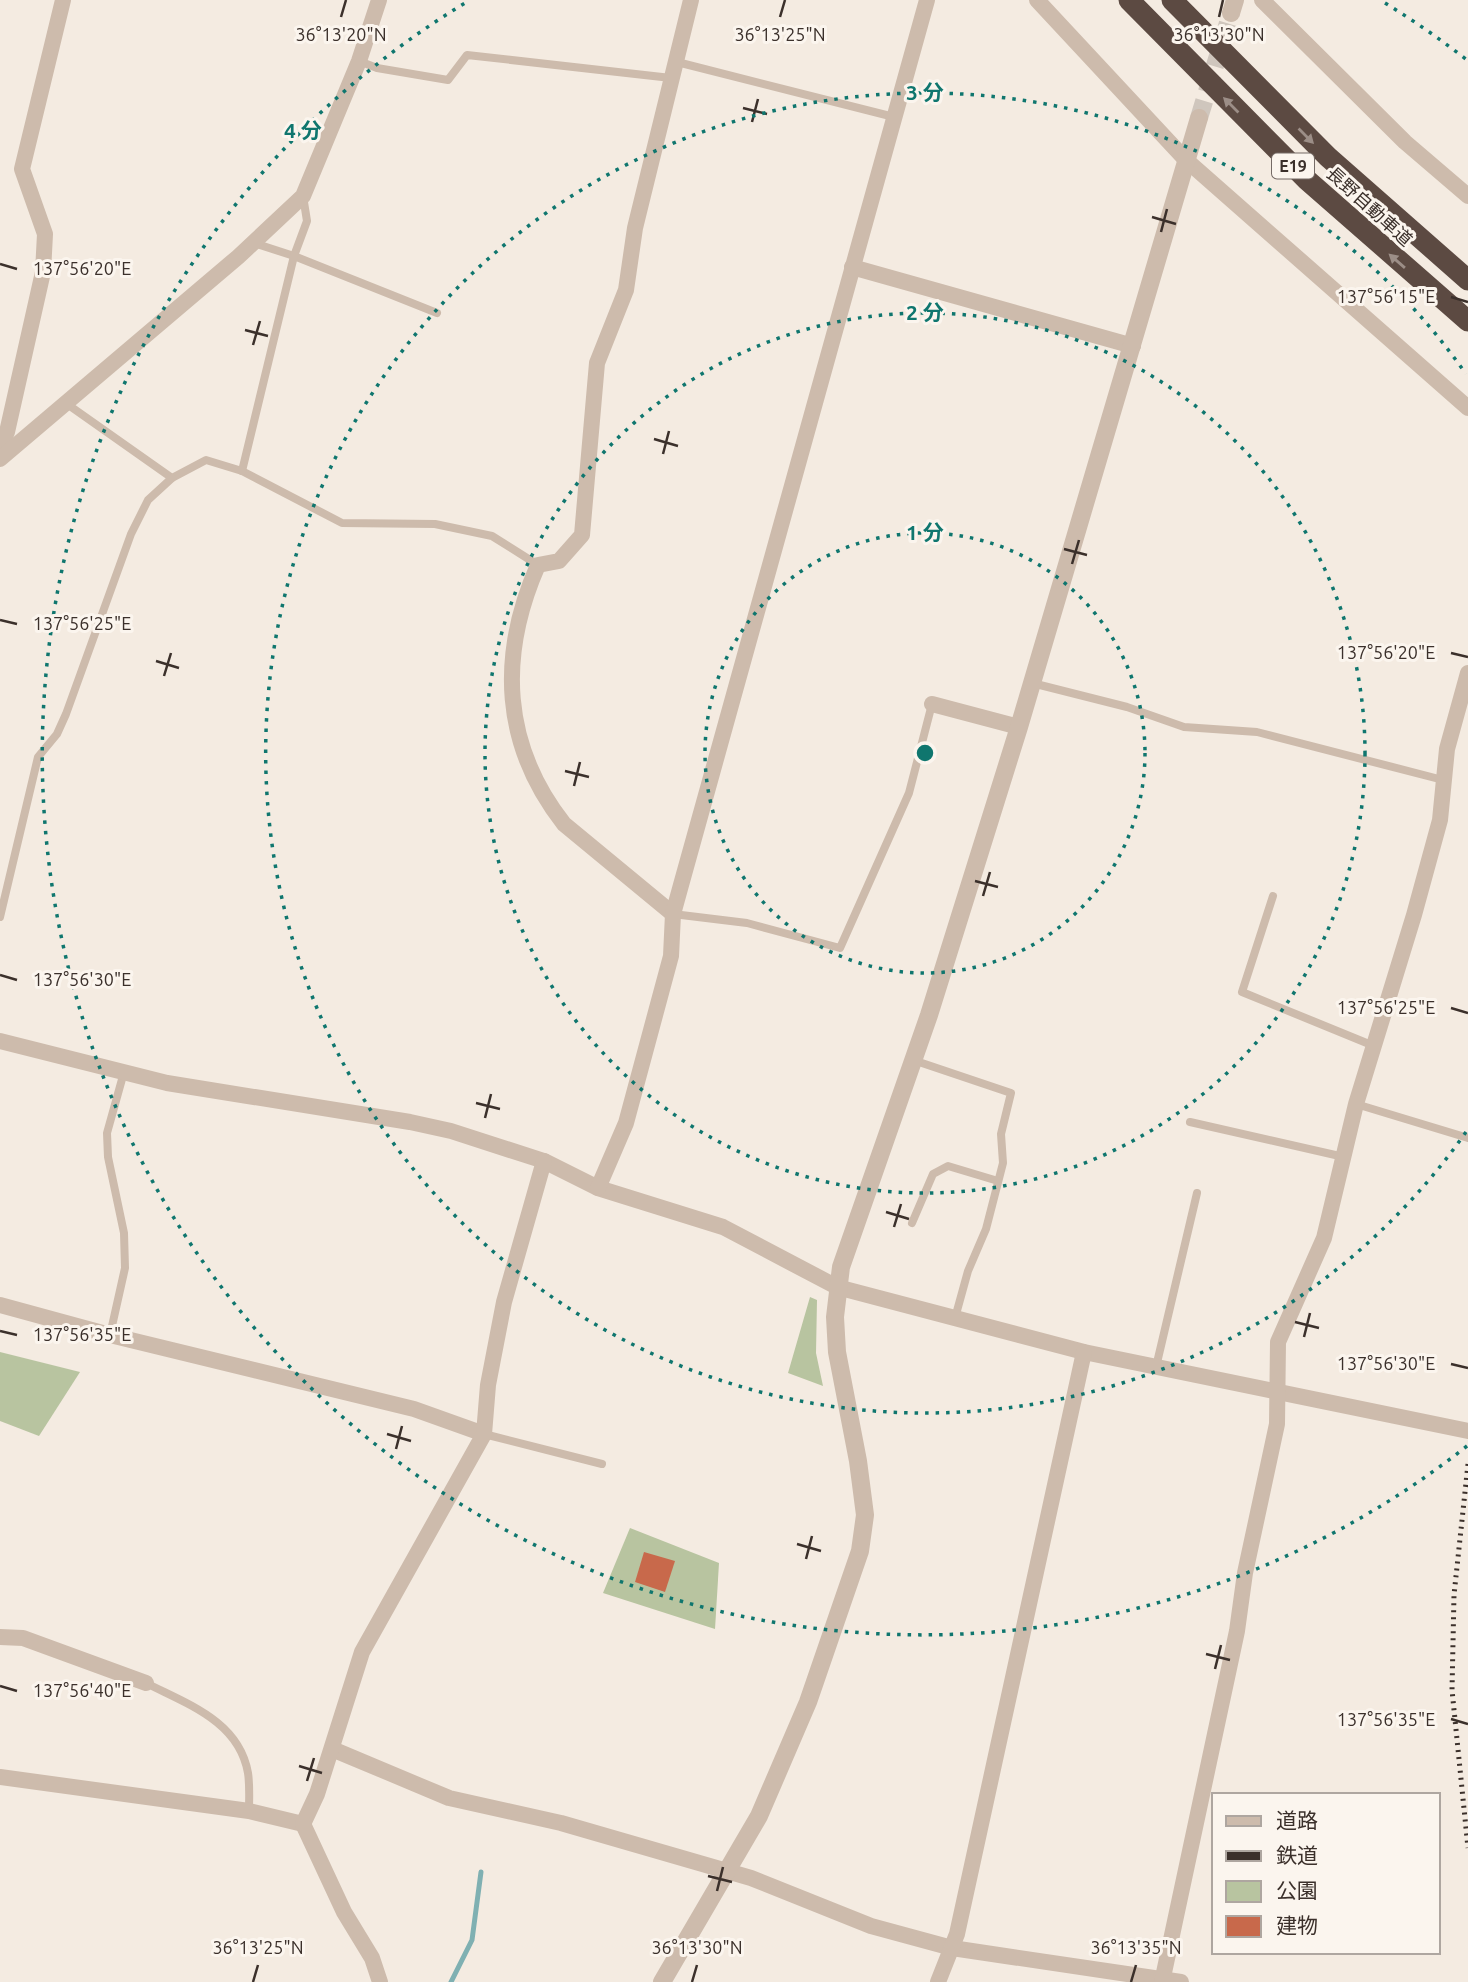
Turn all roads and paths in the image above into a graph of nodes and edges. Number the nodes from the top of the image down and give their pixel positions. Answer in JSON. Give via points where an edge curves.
{"nodes":[{"id":1,"x":63,"y":0,"type":"edge"},
{"id":2,"x":379,"y":0,"type":"edge"},
{"id":3,"x":691,"y":0,"type":"edge"},
{"id":4,"x":927,"y":0,"type":"edge"},
{"id":5,"x":1037,"y":0,"type":"edge"},
{"id":6,"x":1129,"y":0,"type":"edge"},
{"id":7,"x":1172,"y":0,"type":"edge"},
{"id":8,"x":1262,"y":0,"type":"edge"},
{"id":9,"x":359,"y":61,"type":"junction"},
{"id":10,"x":677,"y":62,"type":"junction"},
{"id":11,"x":671,"y":78,"type":"junction"},
{"id":12,"x":894,"y":117,"type":"junction"},
{"id":13,"x":1199,"y":118,"type":"tunnel mouth"},
{"id":14,"x":1185,"y":159,"type":"junction"},
{"id":15,"x":303,"y":196,"type":"junction"},
{"id":16,"x":1468,"y":196,"type":"edge"},
{"id":17,"x":254,"y":243,"type":"junction"},
{"id":18,"x":294,"y":256,"type":"junction"},
{"id":19,"x":852,"y":267,"type":"junction"},
{"id":20,"x":1468,"y":280,"type":"edge"},
{"id":21,"x":437,"y":313,"type":"dead end"},
{"id":22,"x":1468,"y":321,"type":"edge"},
{"id":23,"x":1133,"y":346,"type":"junction"},
{"id":24,"x":67,"y":404,"type":"junction"},
{"id":25,"x":1468,"y":408,"type":"edge"},
{"id":26,"x":0,"y":448,"type":"edge"},
{"id":27,"x":0,"y":459,"type":"edge"},
{"id":28,"x":242,"y":471,"type":"junction"},
{"id":29,"x":172,"y":478,"type":"junction"},
{"id":30,"x":538,"y":565,"type":"junction"},
{"id":31,"x":1468,"y":673,"type":"edge"},
{"id":32,"x":1032,"y":683,"type":"junction"},
{"id":33,"x":932,"y":704,"type":"joint"},
{"id":34,"x":1020,"y":727,"type":"junction"},
{"id":35,"x":1443,"y":780,"type":"junction"},
{"id":36,"x":1273,"y":895,"type":"dead end"},
{"id":37,"x":673,"y":914,"type":"junction"},
{"id":38,"x":0,"y":918,"type":"edge"},
{"id":39,"x":0,"y":1041,"type":"edge"},
{"id":40,"x":1374,"y":1046,"type":"junction"},
{"id":41,"x":914,"y":1060,"type":"junction"},
{"id":42,"x":124,"y":1072,"type":"junction"},
{"id":43,"x":1356,"y":1104,"type":"junction"},
{"id":44,"x":1190,"y":1122,"type":"dead end"},
{"id":45,"x":1468,"y":1138,"type":"edge"},
{"id":46,"x":1344,"y":1157,"type":"junction"},
{"id":47,"x":544,"y":1161,"type":"junction"},
{"id":48,"x":998,"y":1181,"type":"junction"},
{"id":49,"x":598,"y":1188,"type":"junction"},
{"id":50,"x":1197,"y":1193,"type":"dead end"},
{"id":51,"x":912,"y":1223,"type":"dead end"},
{"id":52,"x":837,"y":1287,"type":"junction"},
{"id":53,"x":0,"y":1305,"type":"edge"},
{"id":54,"x":955,"y":1318,"type":"junction"},
{"id":55,"x":110,"y":1335,"type":"junction"},
{"id":56,"x":1084,"y":1352,"type":"junction"},
{"id":57,"x":1156,"y":1367,"type":"junction"},
{"id":58,"x":1276,"y":1390,"type":"junction"},
{"id":59,"x":1468,"y":1431,"type":"edge"},
{"id":60,"x":484,"y":1434,"type":"junction"},
{"id":61,"x":602,"y":1464,"type":"dead end"},
{"id":62,"x":0,"y":1637,"type":"edge"},
{"id":63,"x":146,"y":1684,"type":"joint"},
{"id":64,"x":332,"y":1749,"type":"junction"},
{"id":65,"x":0,"y":1777,"type":"edge"},
{"id":66,"x":249,"y":1811,"type":"junction"},
{"id":67,"x":303,"y":1824,"type":"junction"},
{"id":68,"x":727,"y":1872,"type":"junction"},
{"id":69,"x":952,"y":1948,"type":"junction"},
{"id":70,"x":1162,"y":1981,"type":"edge"},
{"id":71,"x":380,"y":1982,"type":"edge"},
{"id":72,"x":662,"y":1982,"type":"edge"},
{"id":73,"x":938,"y":1982,"type":"edge"},
{"id":74,"x":1181,"y":1982,"type":"edge"}],
"edges":[{"from":1,"to":26,"type":"street","via":[[22,169],[45,234],[43,272]]},
{"from":2,"to":9,"type":"street"},
{"from":3,"to":10,"type":"street"},
{"from":4,"to":12,"type":"street"},
{"from":5,"to":14,"type":"street"},
{"from":22,"to":6,"type":"highway","name":"長野自動車道","number":"E19","one_way":true,"via":[[1307,180]]},
{"from":7,"to":20,"type":"highway","name":"長野自動車道","number":"E19","one_way":true,"via":[[1328,157]]},
{"from":8,"to":16,"type":"street","via":[[1405,142]]},
{"from":9,"to":11,"type":"lane","via":[[449,79],[467,55]]},
{"from":9,"to":15,"type":"street"},
{"from":10,"to":11,"type":"street"},
{"from":10,"to":12,"type":"lane"},
{"from":11,"to":30,"type":"street","via":[[635,228],[626,290],[597,363],[582,535],[559,561]]},
{"from":12,"to":19,"type":"street"},
{"from":13,"to":14,"type":"street"},
{"from":14,"to":23,"type":"street"},
{"from":14,"to":25,"type":"street"},
{"from":15,"to":17,"type":"street"},
{"from":15,"to":18,"type":"lane","via":[[307,221]]},
{"from":17,"to":18,"type":"lane"},
{"from":17,"to":24,"type":"street"},
{"from":18,"to":21,"type":"lane"},
{"from":18,"to":28,"type":"lane"},
{"from":19,"to":23,"type":"street"},
{"from":19,"to":37,"type":"street"},
{"from":23,"to":32,"type":"street"},
{"from":24,"to":27,"type":"street"},
{"from":24,"to":29,"type":"lane"},
{"from":28,"to":29,"type":"lane","via":[[206,460]]},
{"from":28,"to":30,"type":"lane","via":[[342,523],[435,524],[492,536]]},
{"from":29,"to":38,"type":"lane","via":[[148,500],[131,534],[66,714],[38,757]]},
{"from":30,"to":37,"type":"street","via":[[522,602],[513,660],[511,702],[519,745],[533,779],[564,824]]},
{"from":31,"to":35,"type":"street"},
{"from":32,"to":34,"type":"street"},
{"from":32,"to":35,"type":"lane","via":[[1184,727],[1257,732]]},
{"from":33,"to":34,"type":"street"},
{"from":33,"to":37,"type":"lane","via":[[909,793],[840,948],[747,923]]},
{"from":34,"to":41,"type":"street"},
{"from":35,"to":40,"type":"street","via":[[1440,820]]},
{"from":36,"to":40,"type":"lane","via":[[1242,992]]},
{"from":37,"to":49,"type":"street","via":[[671,956],[626,1123]]},
{"from":39,"to":42,"type":"street"},
{"from":40,"to":43,"type":"street"},
{"from":41,"to":48,"type":"lane","via":[[1010,1093]]},
{"from":41,"to":52,"type":"street"},
{"from":42,"to":47,"type":"street","via":[[410,1122]]},
{"from":42,"to":55,"type":"lane","via":[[107,1133],[124,1233],[125,1268]]},
{"from":43,"to":45,"type":"lane"},
{"from":43,"to":46,"type":"street"},
{"from":44,"to":46,"type":"lane"},
{"from":46,"to":58,"type":"street","via":[[1324,1238],[1278,1342]]},
{"from":47,"to":49,"type":"street"},
{"from":47,"to":60,"type":"street","via":[[504,1303]]},
{"from":48,"to":51,"type":"lane","via":[[948,1166],[933,1174]]},
{"from":48,"to":54,"type":"lane"},
{"from":49,"to":52,"type":"street","via":[[723,1227]]},
{"from":50,"to":57,"type":"lane"},
{"from":52,"to":54,"type":"street"},
{"from":52,"to":68,"type":"street","via":[[837,1352],[865,1515],[860,1551],[808,1702],[759,1816]]},
{"from":53,"to":55,"type":"street"},
{"from":54,"to":56,"type":"street"},
{"from":55,"to":60,"type":"street","via":[[414,1409]]},
{"from":56,"to":57,"type":"street"},
{"from":56,"to":69,"type":"street"},
{"from":57,"to":58,"type":"street"},
{"from":58,"to":59,"type":"street"},
{"from":58,"to":70,"type":"street","via":[[1277,1424]]},
{"from":60,"to":61,"type":"lane"},
{"from":60,"to":64,"type":"street","via":[[362,1652]]},
{"from":62,"to":63,"type":"street","via":[[23,1638]]},
{"from":63,"to":66,"type":"lane","via":[[215,1718],[237,1745],[248,1771]]},
{"from":64,"to":67,"type":"street"},
{"from":64,"to":68,"type":"street","via":[[449,1798],[561,1823]]},
{"from":65,"to":66,"type":"street"},
{"from":66,"to":67,"type":"street"},
{"from":67,"to":71,"type":"street"},
{"from":68,"to":69,"type":"street","via":[[871,1926]]},
{"from":68,"to":72,"type":"street"},
{"from":69,"to":70,"type":"street"},
{"from":69,"to":73,"type":"street"},
{"from":70,"to":74,"type":"street"}]}
